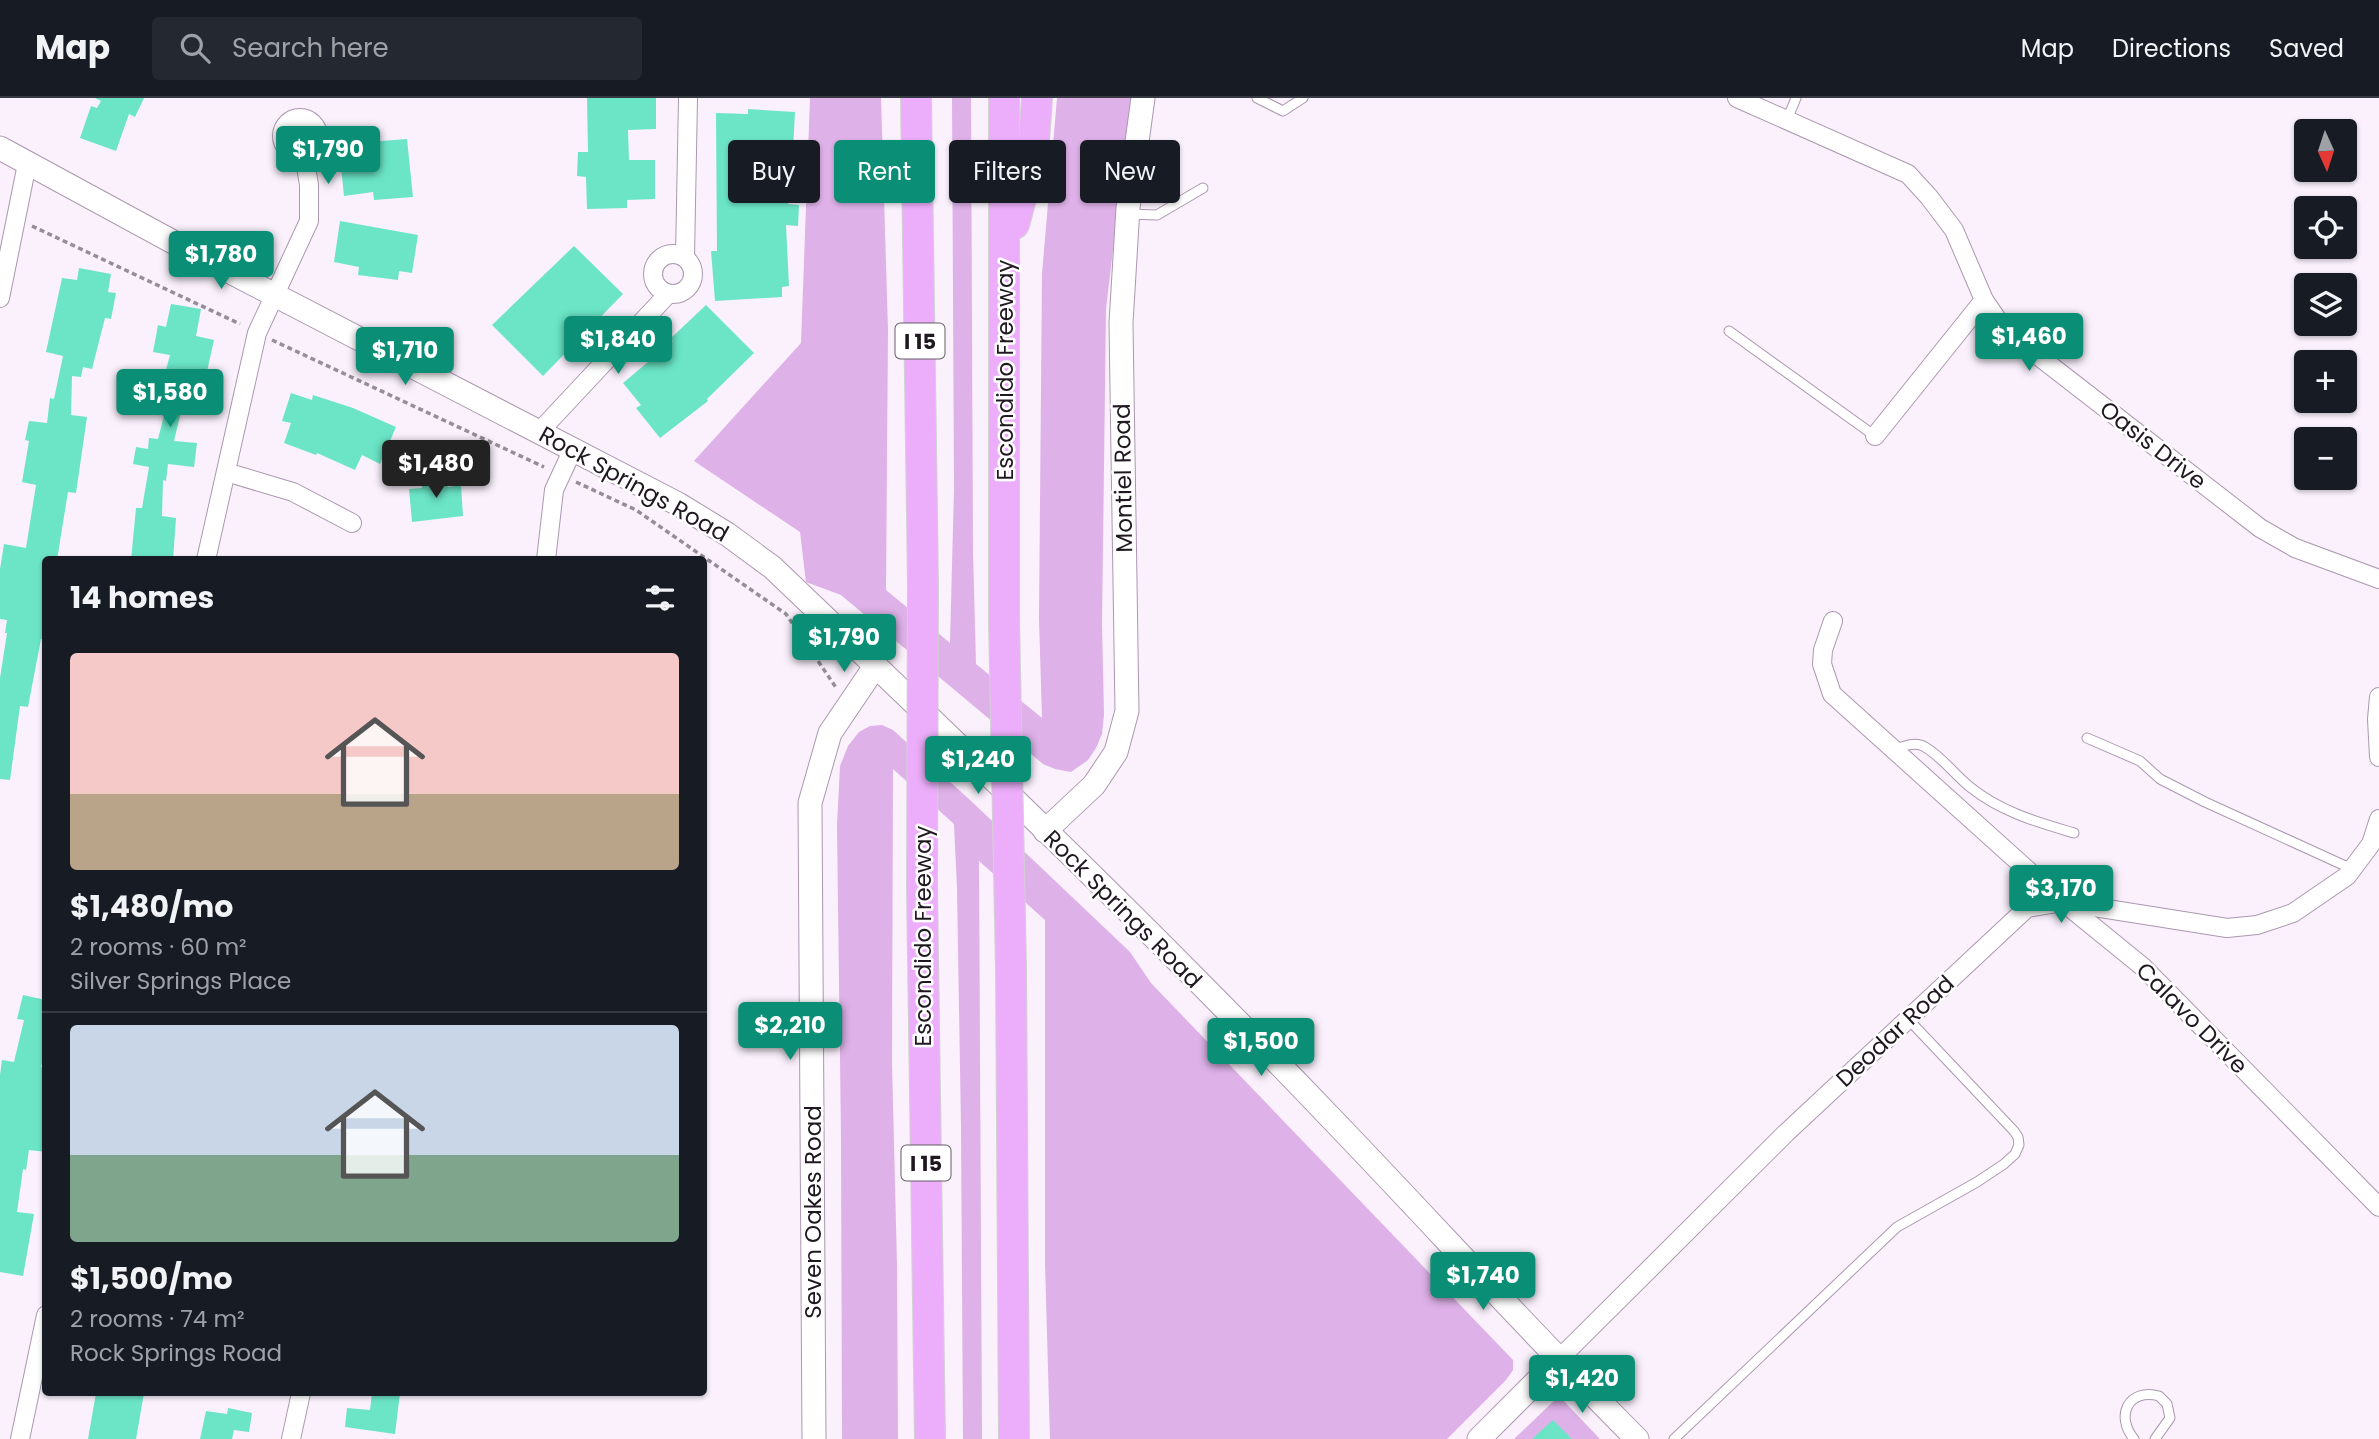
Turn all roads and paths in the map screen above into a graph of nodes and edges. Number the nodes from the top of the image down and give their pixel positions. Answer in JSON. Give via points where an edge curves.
{"nodes":[{"id":1,"x":688,"y":98,"type":"edge"},
{"id":2,"x":916,"y":98,"type":"edge"},
{"id":3,"x":1004,"y":98,"type":"edge"},
{"id":4,"x":1037,"y":98,"type":"edge"},
{"id":5,"x":1143,"y":98,"type":"edge"},
{"id":6,"x":1257,"y":98,"type":"edge"},
{"id":7,"x":1303,"y":98,"type":"edge"},
{"id":8,"x":1737,"y":98,"type":"edge"},
{"id":9,"x":1796,"y":98,"type":"edge"},
{"id":10,"x":1787,"y":120,"type":"junction"},
{"id":11,"x":0,"y":149,"type":"edge"},
{"id":12,"x":304,"y":154,"type":"dead end"},
{"id":13,"x":27,"y":163,"type":"junction"},
{"id":14,"x":1203,"y":188,"type":"dead end"},
{"id":15,"x":1127,"y":214,"type":"junction"},
{"id":16,"x":16,"y":218,"type":"junction"},
{"id":17,"x":685,"y":257,"type":"junction"},
{"id":18,"x":1005,"y":258,"type":"junction"},
{"id":19,"x":668,"y":294,"type":"junction"},
{"id":20,"x":276,"y":295,"type":"junction"},
{"id":21,"x":0,"y":298,"type":"edge"},
{"id":22,"x":1984,"y":300,"type":"junction"},
{"id":23,"x":1729,"y":331,"type":"dead end"},
{"id":24,"x":257,"y":333,"type":"junction"},
{"id":25,"x":539,"y":432,"type":"junction"},
{"id":26,"x":1875,"y":436,"type":"joint"},
{"id":27,"x":573,"y":449,"type":"junction"},
{"id":28,"x":548,"y":469,"type":"dead end"},
{"id":29,"x":226,"y":472,"type":"junction"},
{"id":30,"x":573,"y":481,"type":"dead end"},
{"id":31,"x":352,"y":523,"type":"dead end"},
{"id":32,"x":207,"y":556,"type":"edge"},
{"id":33,"x":546,"y":556,"type":"edge"},
{"id":34,"x":702,"y":556,"type":"edge"},
{"id":35,"x":707,"y":559,"type":"edge"},
{"id":36,"x":2379,"y":579,"type":"edge"},
{"id":37,"x":1833,"y":621,"type":"dead end"},
{"id":38,"x":876,"y":665,"type":"junction"},
{"id":39,"x":2379,"y":697,"type":"edge"},
{"id":40,"x":848,"y":706,"type":"junction"},
{"id":41,"x":2087,"y":738,"type":"dead end"},
{"id":42,"x":1894,"y":750,"type":"junction"},
{"id":43,"x":2379,"y":757,"type":"edge"},
{"id":44,"x":2379,"y":819,"type":"edge"},
{"id":45,"x":1045,"y":831,"type":"junction"},
{"id":46,"x":2074,"y":833,"type":"dead end"},
{"id":47,"x":2375,"y":846,"type":"edge"},
{"id":48,"x":2352,"y":869,"type":"junction"},
{"id":49,"x":2063,"y":902,"type":"junction"},
{"id":50,"x":1908,"y":1020,"type":"junction"},
{"id":51,"x":2379,"y":1207,"type":"edge"},
{"id":52,"x":42,"y":1334,"type":"edge"},
{"id":53,"x":1558,"y":1360,"type":"junction"},
{"id":54,"x":300,"y":1396,"type":"edge"},
{"id":55,"x":20,"y":1439,"type":"edge"},
{"id":56,"x":291,"y":1439,"type":"edge"},
{"id":57,"x":814,"y":1439,"type":"edge"},
{"id":58,"x":930,"y":1439,"type":"edge"},
{"id":59,"x":1014,"y":1439,"type":"edge"},
{"id":60,"x":1479,"y":1439,"type":"edge"},
{"id":61,"x":1637,"y":1439,"type":"edge"},
{"id":62,"x":1674,"y":1439,"type":"edge"},
{"id":63,"x":2134,"y":1439,"type":"edge"},
{"id":64,"x":2155,"y":1439,"type":"edge"}],
"edges":[{"from":1,"to":17,"type":"street"},
{"from":2,"to":58,"type":"highway","name":"Escondido Freeway","number":"I 15","bridge":true},
{"from":3,"to":18,"type":"highway","name":"Escondido Freeway"},
{"from":4,"to":18,"type":"highway","via":[[1033,155]]},
{"from":5,"to":15,"type":"street","name":"Montiel Road"},
{"from":6,"to":7,"type":"lane","via":[[1283,111]]},
{"from":8,"to":10,"type":"street","name":"Oasis Drive"},
{"from":9,"to":10,"type":"lane"},
{"from":10,"to":22,"type":"street","name":"Oasis Drive","via":[[1909,174],[1954,230]]},
{"from":11,"to":13,"type":"street","name":"Rock Springs Road"},
{"from":12,"to":20,"type":"street","via":[[309,221]]},
{"from":13,"to":16,"type":"street"},
{"from":13,"to":20,"type":"street","name":"Rock Springs Road"},
{"from":14,"to":15,"type":"lane","via":[[1157,215]]},
{"from":15,"to":45,"type":"street","name":"Montiel Road","via":[[1121,323],[1126,711],[1116,752],[1094,785]]},
{"from":16,"to":21,"type":"street"},
{"from":16,"to":24,"type":"path"},
{"from":17,"to":19,"type":"street","via":[[694,273],[691,285],[681,293]]},
{"from":17,"to":19,"type":"street","via":[[672,253],[656,263],[654,282]]},
{"from":18,"to":59,"type":"highway","name":"Escondido Freeway","bridge":true,"via":[[1004,619]]},
{"from":19,"to":25,"type":"street"},
{"from":20,"to":24,"type":"street"},
{"from":20,"to":25,"type":"street","name":"Rock Springs Road"},
{"from":22,"to":26,"type":"street"},
{"from":22,"to":36,"type":"street","name":"Oasis Drive","via":[[2028,348],[2260,528],[2295,548]]},
{"from":23,"to":26,"type":"lane"},
{"from":24,"to":28,"type":"path"},
{"from":24,"to":29,"type":"street"},
{"from":25,"to":27,"type":"street","name":"Rock Springs Road"},
{"from":27,"to":33,"type":"street","via":[[554,490]]},
{"from":27,"to":38,"type":"street","name":"Rock Springs Road","via":[[678,504],[761,559]]},
{"from":29,"to":31,"type":"street","via":[[293,492]]},
{"from":29,"to":32,"type":"street"},
{"from":30,"to":34,"type":"path","via":[[636,510]]},
{"from":35,"to":40,"type":"path","via":[[786,614]]},
{"from":37,"to":42,"type":"street","name":"Calavo Drive","via":[[1822,664],[1832,694]]},
{"from":38,"to":40,"type":"street","name":"Seven Oakes Road"},
{"from":38,"to":45,"type":"street","name":"Rock Springs Road"},
{"from":39,"to":43,"type":"street"},
{"from":40,"to":57,"type":"street","name":"Seven Oakes Road","via":[[830,733],[810,803]]},
{"from":41,"to":48,"type":"lane","via":[[2140,761],[2161,779],[2205,802]]},
{"from":42,"to":46,"type":"lane","via":[[1923,746],[1999,806]]},
{"from":42,"to":49,"type":"street","name":"Calavo Drive"},
{"from":44,"to":47,"type":"street","name":"Deodar Road"},
{"from":45,"to":53,"type":"street","name":"Rock Springs Road","via":[[1330,1116]]},
{"from":47,"to":48,"type":"street","name":"Deodar Road"},
{"from":48,"to":49,"type":"street","name":"Deodar Road","via":[[2293,913],[2257,925],[2227,928]]},
{"from":49,"to":50,"type":"street","name":"Deodar Road","via":[[2028,908]]},
{"from":49,"to":51,"type":"street","name":"Calavo Drive","via":[[2143,967]]},
{"from":50,"to":53,"type":"street","name":"Deodar Road","via":[[1786,1133]]},
{"from":50,"to":62,"type":"lane","via":[[2014,1131],[2019,1145],[2015,1154],[1977,1182],[1897,1227]]},
{"from":52,"to":55,"type":"street"},
{"from":53,"to":60,"type":"street","name":"Deodar Road"},
{"from":53,"to":61,"type":"street","name":"Rock Springs Road"},
{"from":54,"to":56,"type":"street"},
{"from":63,"to":64,"type":"lane","via":[[2126,1428],[2124,1411],[2139,1395],[2149,1393],[2159,1396],[2170,1412]]}]}
